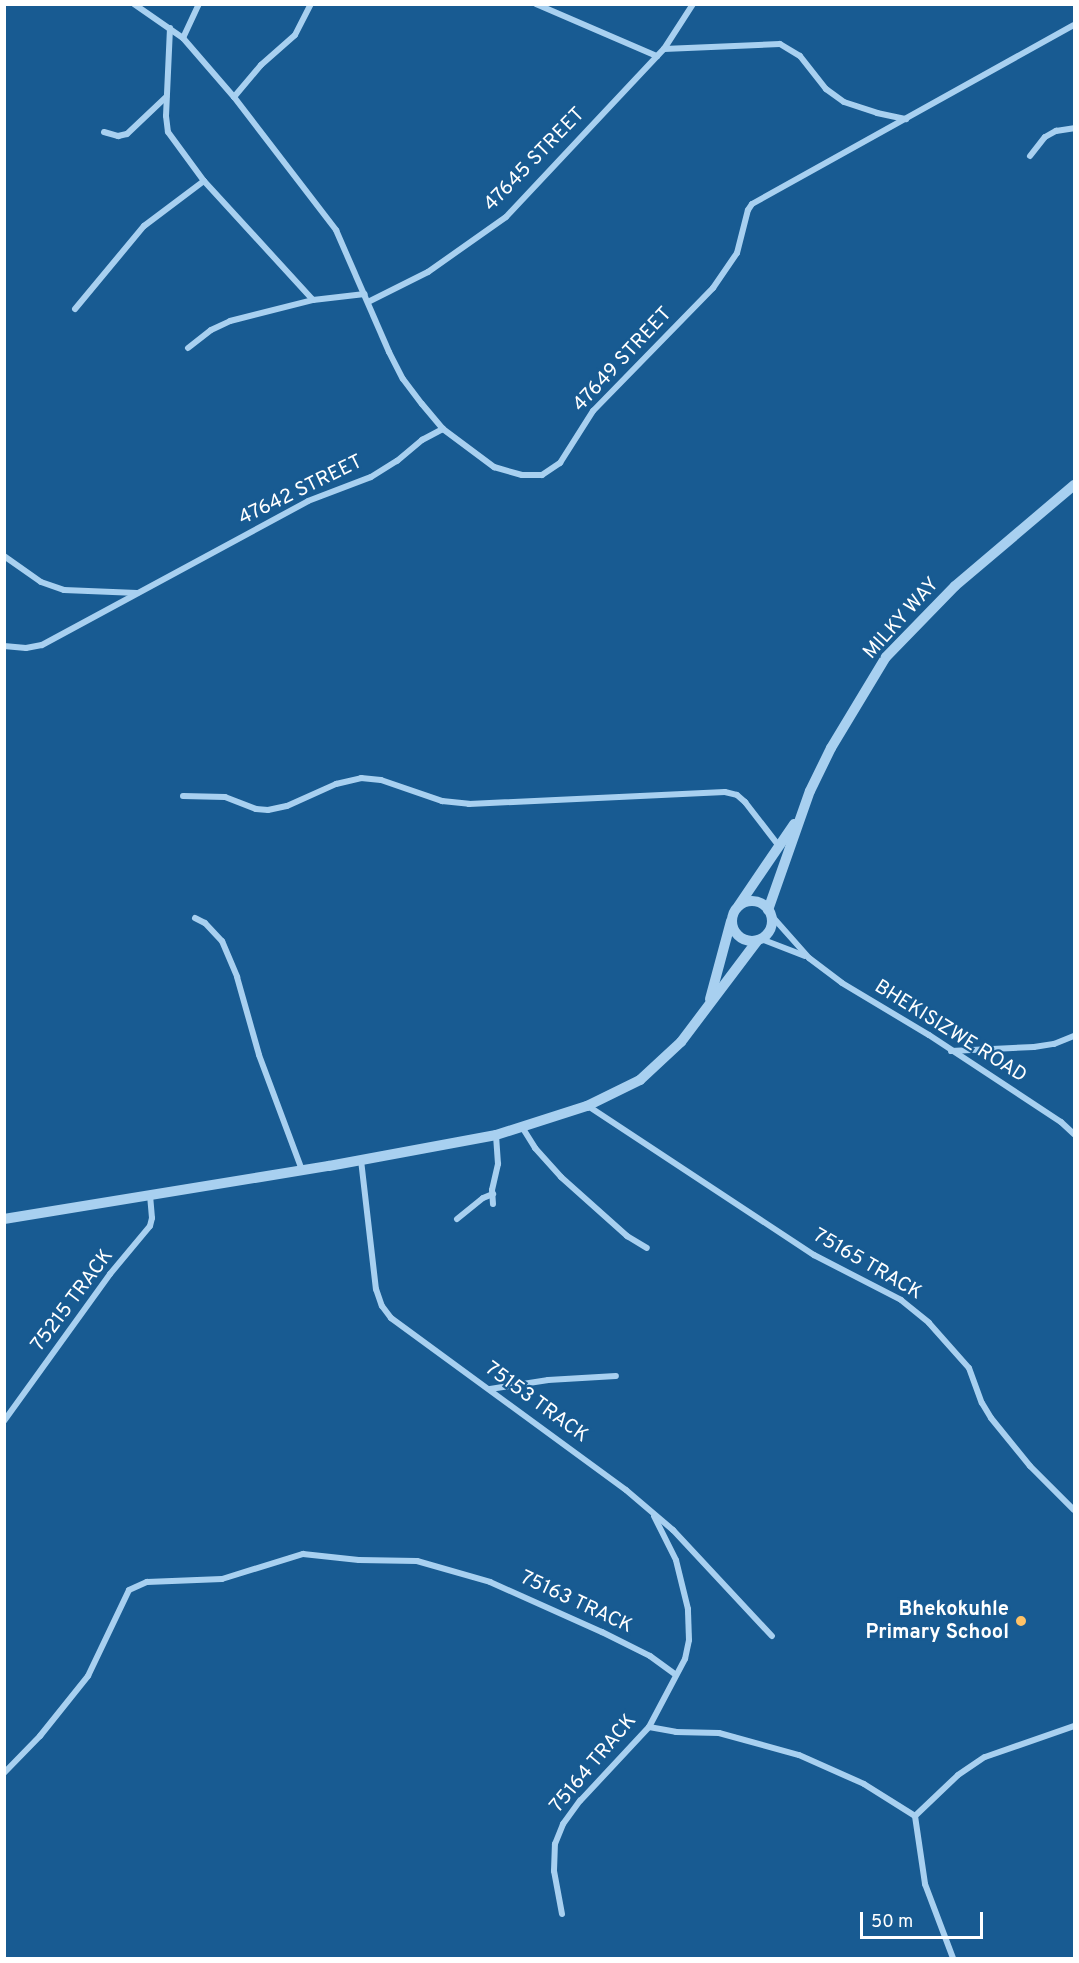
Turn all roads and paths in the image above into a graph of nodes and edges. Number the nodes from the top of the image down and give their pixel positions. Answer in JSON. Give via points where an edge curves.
{"nodes":[{"id":1,"x":134,"y":4,"type":"edge"},
{"id":2,"x":199,"y":4,"type":"edge"},
{"id":3,"x":311,"y":4,"type":"edge"},
{"id":4,"x":536,"y":4,"type":"edge"},
{"id":5,"x":693,"y":4,"type":"edge"},
{"id":6,"x":1074,"y":24,"type":"edge"},
{"id":7,"x":170,"y":28,"type":"junction"},
{"id":8,"x":183,"y":38,"type":"junction"},
{"id":9,"x":664,"y":49,"type":"junction"},
{"id":10,"x":657,"y":56,"type":"junction"},
{"id":11,"x":167,"y":97,"type":"junction"},
{"id":12,"x":234,"y":97,"type":"junction"},
{"id":13,"x":907,"y":119,"type":"junction"},
{"id":14,"x":1074,"y":128,"type":"edge"},
{"id":15,"x":104,"y":132,"type":"dead end"},
{"id":16,"x":1030,"y":156,"type":"dead end"},
{"id":17,"x":204,"y":181,"type":"junction"},
{"id":18,"x":365,"y":294,"type":"junction"},
{"id":19,"x":313,"y":300,"type":"junction"},
{"id":20,"x":368,"y":302,"type":"junction"},
{"id":21,"x":75,"y":309,"type":"dead end"},
{"id":22,"x":188,"y":348,"type":"dead end"},
{"id":23,"x":443,"y":429,"type":"junction"},
{"id":24,"x":1074,"y":484,"type":"edge"},
{"id":25,"x":4,"y":556,"type":"edge"},
{"id":26,"x":138,"y":593,"type":"junction"},
{"id":27,"x":4,"y":646,"type":"edge"},
{"id":28,"x":183,"y":796,"type":"dead end"},
{"id":29,"x":801,"y":814,"type":"junction"},
{"id":30,"x":779,"y":846,"type":"junction"},
{"id":31,"x":738,"y":907,"type":"junction"},
{"id":32,"x":769,"y":912,"type":"junction"},
{"id":33,"x":195,"y":918,"type":"dead end"},
{"id":34,"x":732,"y":921,"type":"junction"},
{"id":35,"x":759,"y":940,"type":"junction"},
{"id":36,"x":808,"y":958,"type":"junction"},
{"id":37,"x":709,"y":1002,"type":"junction"},
{"id":38,"x":1074,"y":1036,"type":"edge"},
{"id":39,"x":951,"y":1051,"type":"junction"},
{"id":40,"x":587,"y":1106,"type":"junction"},
{"id":41,"x":522,"y":1127,"type":"junction"},
{"id":42,"x":1074,"y":1134,"type":"edge"},
{"id":43,"x":496,"y":1135,"type":"junction"},
{"id":44,"x":362,"y":1160,"type":"junction"},
{"id":45,"x":302,"y":1170,"type":"junction"},
{"id":46,"x":493,"y":1194,"type":"junction"},
{"id":47,"x":150,"y":1196,"type":"junction"},
{"id":48,"x":493,"y":1204,"type":"dead end"},
{"id":49,"x":457,"y":1219,"type":"dead end"},
{"id":50,"x":4,"y":1220,"type":"edge"},
{"id":51,"x":647,"y":1248,"type":"dead end"},
{"id":52,"x":616,"y":1376,"type":"dead end"},
{"id":53,"x":489,"y":1389,"type":"junction"},
{"id":54,"x":4,"y":1421,"type":"edge"},
{"id":55,"x":1074,"y":1510,"type":"edge"},
{"id":56,"x":653,"y":1513,"type":"junction"},
{"id":57,"x":772,"y":1636,"type":"dead end"},
{"id":58,"x":675,"y":1674,"type":"junction"},
{"id":59,"x":1074,"y":1726,"type":"edge"},
{"id":60,"x":649,"y":1727,"type":"junction"},
{"id":61,"x":4,"y":1773,"type":"edge"},
{"id":62,"x":915,"y":1816,"type":"junction"},
{"id":63,"x":562,"y":1914,"type":"dead end"},
{"id":64,"x":953,"y":1959,"type":"edge"}],
"edges":[{"from":1,"to":7,"type":"street","name":"47649 STREET"},
{"from":2,"to":8,"type":"street"},
{"from":3,"to":12,"type":"street","via":[[295,35],[261,64]]},
{"from":4,"to":10,"type":"street"},
{"from":5,"to":9,"type":"street","name":"47645 STREET"},
{"from":6,"to":13,"type":"street","name":"47649 STREET"},
{"from":7,"to":8,"type":"street","name":"47649 STREET"},
{"from":7,"to":11,"type":"street"},
{"from":8,"to":12,"type":"street","name":"47649 STREET"},
{"from":9,"to":10,"type":"street","name":"47645 STREET"},
{"from":9,"to":13,"type":"street","via":[[780,44],[800,56],[826,89],[844,102]]},
{"from":10,"to":20,"type":"street","name":"47645 STREET","via":[[506,217],[428,272]]},
{"from":11,"to":15,"type":"street","via":[[128,134]]},
{"from":11,"to":17,"type":"street","via":[[168,132]]},
{"from":12,"to":18,"type":"street","name":"47649 STREET","via":[[336,230]]},
{"from":13,"to":23,"type":"street","name":"47649 STREET","via":[[752,204],[737,253],[713,288],[593,411],[551,471],[532,475],[494,467]]},
{"from":14,"to":16,"type":"street","via":[[1045,137]]},
{"from":17,"to":19,"type":"street"},
{"from":17,"to":21,"type":"street","via":[[144,226]]},
{"from":18,"to":19,"type":"street"},
{"from":18,"to":20,"type":"street","name":"47649 STREET"},
{"from":19,"to":22,"type":"street","via":[[223,324]]},
{"from":20,"to":23,"type":"street","name":"47649 STREET","via":[[403,379]]},
{"from":23,"to":26,"type":"street","name":"47642 STREET","via":[[371,477],[308,501]]},
{"from":24,"to":29,"type":"street","name":"MILKY WAY","via":[[955,586],[886,657],[831,748]]},
{"from":25,"to":26,"type":"street","via":[[41,582],[63,590]]},
{"from":26,"to":27,"type":"street","name":"47642 STREET","via":[[42,645]]},
{"from":28,"to":30,"type":"street","via":[[225,797],[268,810],[361,778],[381,780],[442,801],[469,804],[725,792],[745,802]]},
{"from":29,"to":30,"type":"street","name":"MILKY WAY"},
{"from":29,"to":32,"type":"street","name":"MILKY WAY"},
{"from":30,"to":31,"type":"street","name":"MILKY WAY"},
{"from":31,"to":32,"type":"street","via":[[750,901],[763,905]]},
{"from":31,"to":34,"type":"street"},
{"from":32,"to":35,"type":"street","via":[[770,930]]},
{"from":32,"to":36,"type":"street","name":"BHEKISIZWE ROAD"},
{"from":33,"to":45,"type":"street","via":[[206,922],[222,941]]},
{"from":34,"to":35,"type":"street","via":[[743,940]]},
{"from":34,"to":37,"type":"street"},
{"from":35,"to":36,"type":"street","name":"BHEKISIZWE ROAD"},
{"from":35,"to":37,"type":"street"},
{"from":36,"to":39,"type":"street","name":"BHEKISIZWE ROAD"},
{"from":37,"to":40,"type":"street","via":[[681,1042],[640,1080]]},
{"from":38,"to":39,"type":"street","via":[[1034,1047]]},
{"from":39,"to":42,"type":"street","name":"BHEKISIZWE ROAD"},
{"from":40,"to":41,"type":"street"},
{"from":40,"to":55,"type":"street","name":"75165 TRACK","via":[[814,1255],[902,1300],[929,1323],[969,1368],[991,1418],[1030,1466]]},
{"from":41,"to":43,"type":"street"},
{"from":41,"to":51,"type":"street","via":[[561,1177],[627,1236]]},
{"from":43,"to":44,"type":"street"},
{"from":43,"to":46,"type":"street","via":[[498,1164]]},
{"from":44,"to":45,"type":"street"},
{"from":44,"to":53,"type":"street","name":"75153 TRACK","via":[[376,1289],[382,1305],[391,1318]]},
{"from":45,"to":47,"type":"street"},
{"from":46,"to":48,"type":"street"},
{"from":46,"to":49,"type":"street"},
{"from":47,"to":50,"type":"street"},
{"from":47,"to":54,"type":"street","name":"75215 TRACK","via":[[150,1226],[110,1274]]},
{"from":52,"to":53,"type":"street"},
{"from":53,"to":56,"type":"street","name":"75153 TRACK"},
{"from":56,"to":57,"type":"street","name":"75153 TRACK"},
{"from":56,"to":58,"type":"street","via":[[676,1560],[688,1610],[689,1640]]},
{"from":58,"to":60,"type":"street","name":"75164 TRACK"},
{"from":58,"to":61,"type":"street","name":"75163 TRACK","via":[[650,1656],[552,1607],[447,1568],[417,1561],[303,1554],[222,1579],[147,1582],[129,1590],[88,1676]]},
{"from":59,"to":62,"type":"street","via":[[985,1757],[958,1775]]},
{"from":60,"to":62,"type":"street","via":[[718,1733],[800,1755],[864,1784]]},
{"from":60,"to":63,"type":"street","name":"75164 TRACK","via":[[563,1824],[555,1844],[554,1871]]},
{"from":62,"to":64,"type":"street","via":[[925,1884]]}]}
